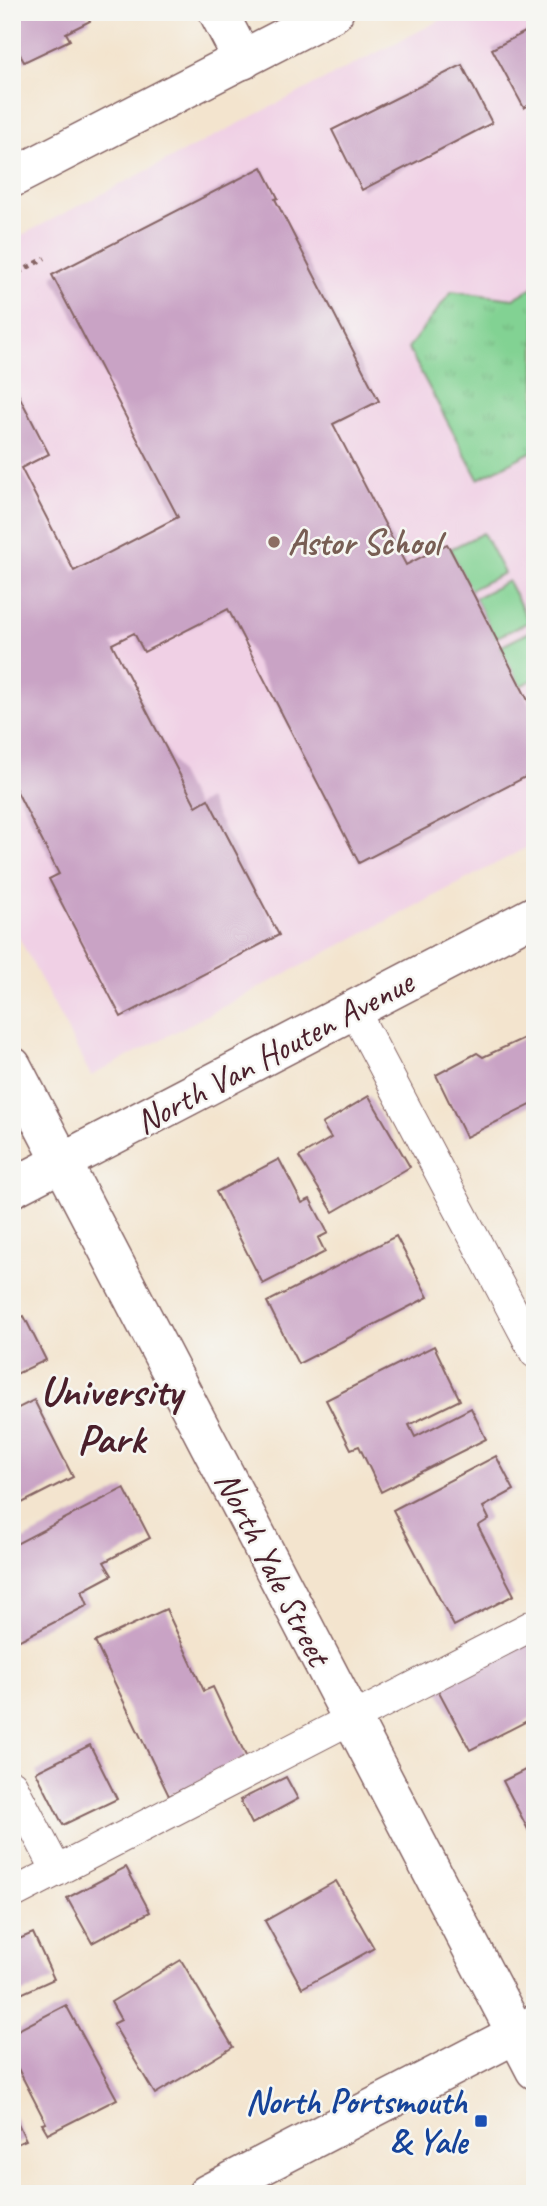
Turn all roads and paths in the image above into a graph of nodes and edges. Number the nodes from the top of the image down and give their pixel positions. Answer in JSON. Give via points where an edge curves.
{"nodes":[{"id":1,"x":218,"y":12,"type":"edge"},
{"id":2,"x":334,"y":12,"type":"edge"},
{"id":3,"x":243,"y":60,"type":"junction"},
{"id":4,"x":12,"y":178,"type":"edge"},
{"id":5,"x":45,"y":258,"type":"dead end"},
{"id":6,"x":18,"y":273,"type":"dead end"},
{"id":7,"x":535,"y":915,"type":"edge"},
{"id":8,"x":354,"y":1010,"type":"junction"},
{"id":9,"x":12,"y":1066,"type":"edge"},
{"id":10,"x":62,"y":1162,"type":"junction"},
{"id":11,"x":12,"y":1188,"type":"edge"},
{"id":12,"x":535,"y":1353,"type":"edge"},
{"id":13,"x":535,"y":1624,"type":"edge"},
{"id":14,"x":351,"y":1718,"type":"junction"},
{"id":15,"x":12,"y":1785,"type":"edge"},
{"id":16,"x":57,"y":1871,"type":"junction"},
{"id":17,"x":12,"y":1894,"type":"edge"},
{"id":18,"x":526,"y":2029,"type":"edge"},
{"id":19,"x":535,"y":2070,"type":"edge"},
{"id":20,"x":207,"y":2194,"type":"edge"}],
"edges":[{"from":1,"to":3,"type":"street"},
{"from":2,"to":3,"type":"street"},
{"from":3,"to":4,"type":"street"},
{"from":5,"to":6,"type":"path"},
{"from":7,"to":8,"type":"street","name":"North Van Houten Avenue"},
{"from":8,"to":10,"type":"street","name":"North Van Houten Avenue"},
{"from":8,"to":12,"type":"lane"},
{"from":9,"to":10,"type":"street","name":"North Yale Street"},
{"from":10,"to":11,"type":"street","name":"North Van Houten Avenue"},
{"from":10,"to":14,"type":"street","name":"North Yale Street"},
{"from":13,"to":14,"type":"lane"},
{"from":14,"to":16,"type":"lane"},
{"from":14,"to":18,"type":"street","name":"North Yale Street"},
{"from":15,"to":16,"type":"lane"},
{"from":16,"to":17,"type":"lane"},
{"from":18,"to":19,"type":"street","name":"North Yale Street"},
{"from":18,"to":20,"type":"street"}]}
